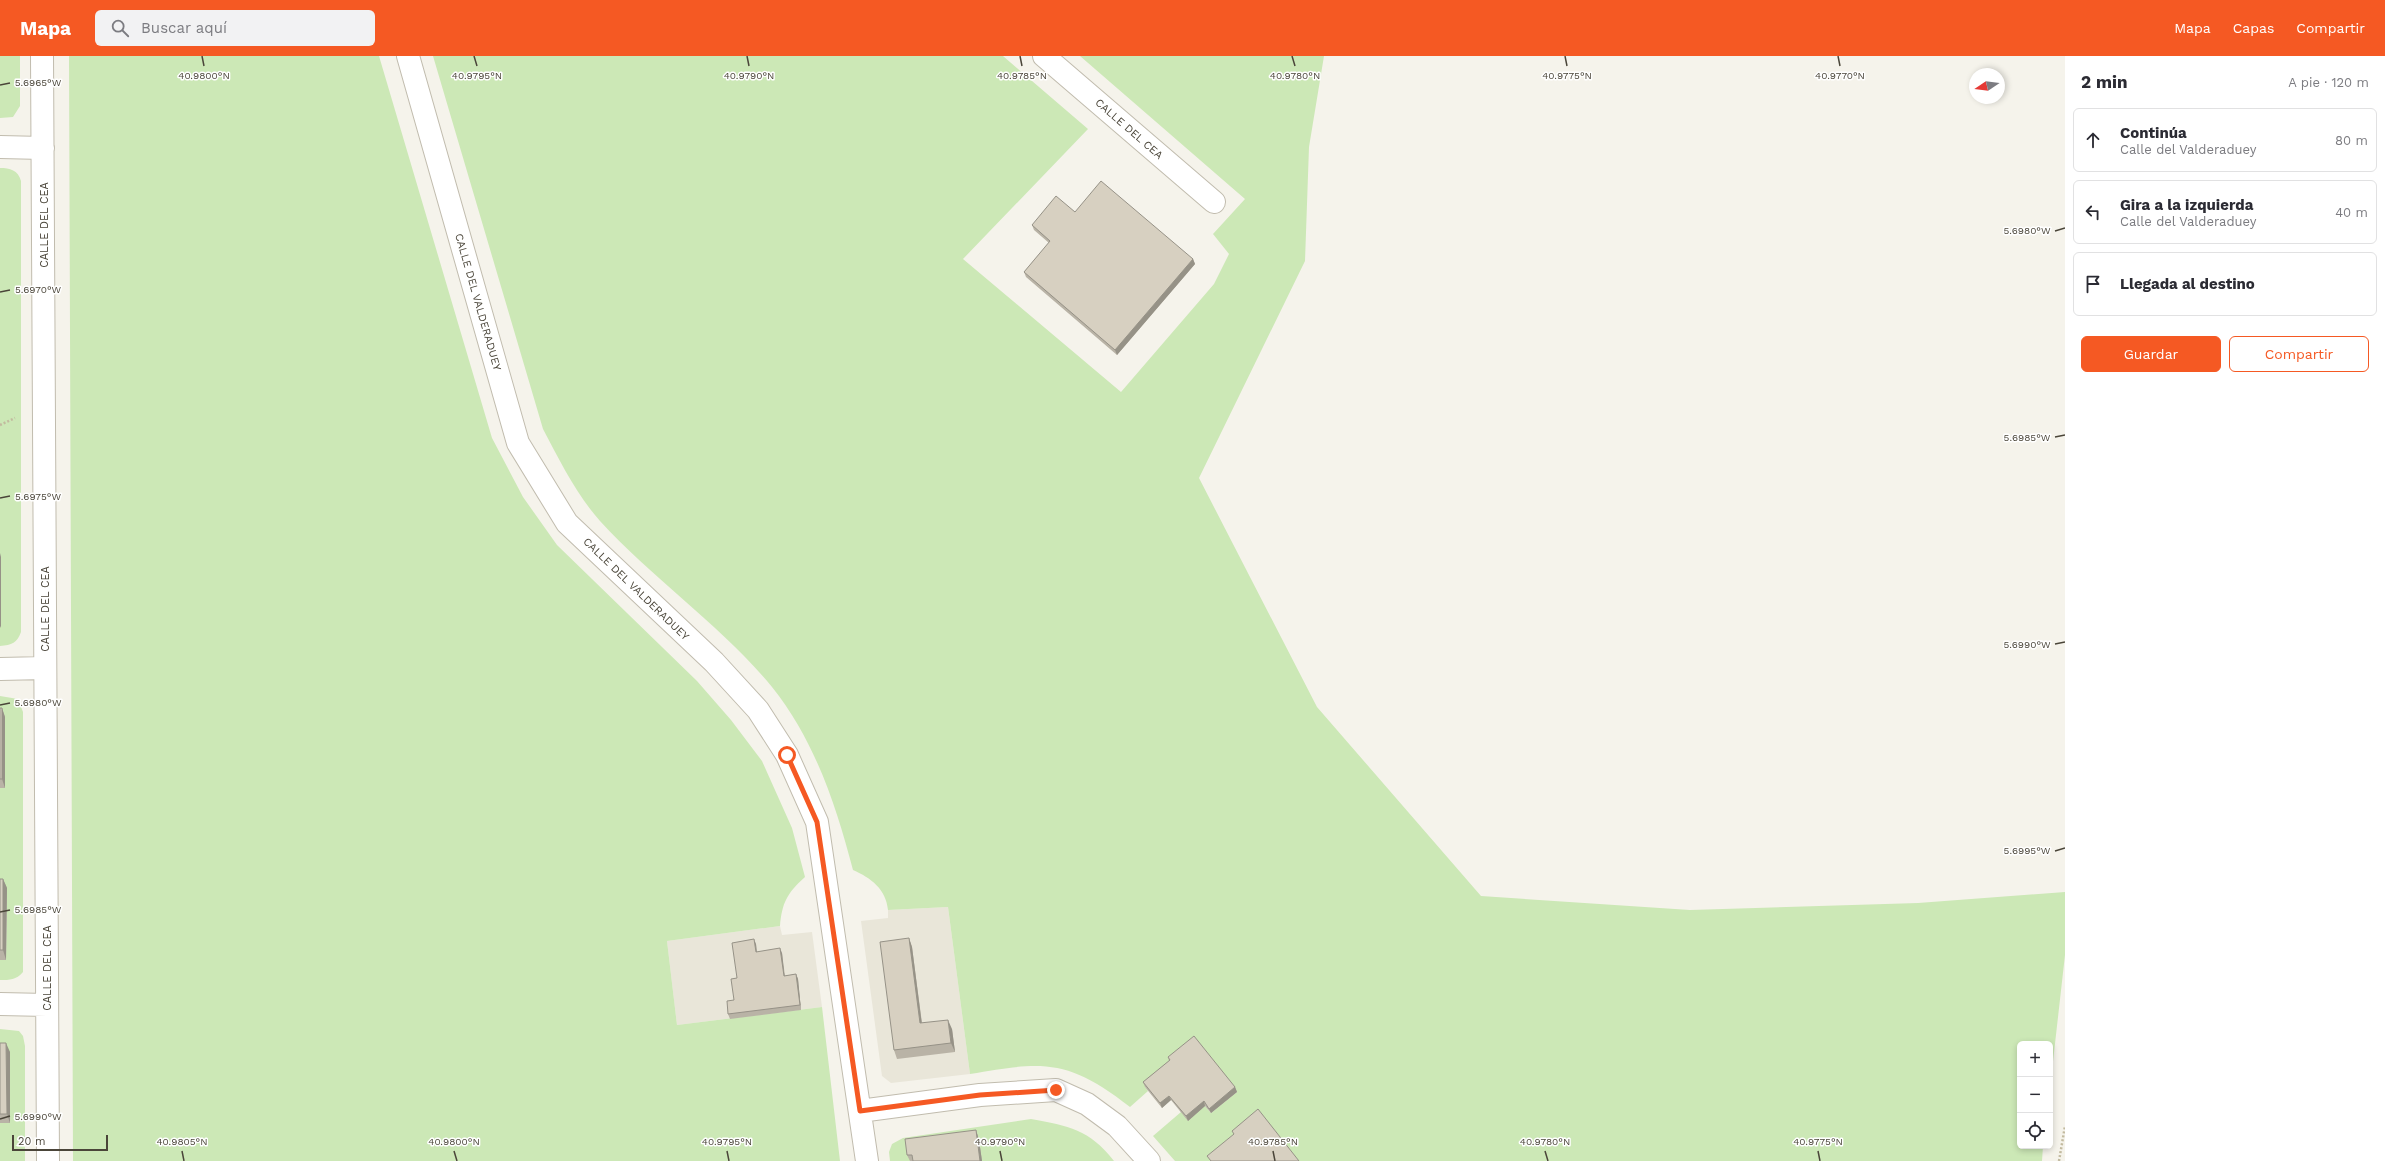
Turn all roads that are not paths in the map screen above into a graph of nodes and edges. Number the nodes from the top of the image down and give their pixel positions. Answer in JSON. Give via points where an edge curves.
{"nodes":[{"id":1,"x":42,"y":56,"type":"edge"},
{"id":2,"x":408,"y":56,"type":"edge"},
{"id":3,"x":1044,"y":56,"type":"edge"},
{"id":4,"x":0,"y":147,"type":"edge"},
{"id":5,"x":43,"y":148,"type":"junction"},
{"id":6,"x":1214,"y":202,"type":"dead end"},
{"id":7,"x":45,"y":668,"type":"junction"},
{"id":8,"x":0,"y":669,"type":"edge"},
{"id":9,"x":0,"y":1004,"type":"edge"},
{"id":10,"x":47,"y":1005,"type":"junction"},
{"id":11,"x":860,"y":1111,"type":"junction"},
{"id":12,"x":48,"y":1161,"type":"edge"},
{"id":13,"x":867,"y":1161,"type":"edge"},
{"id":14,"x":1149,"y":1161,"type":"edge"}],
"edges":[{"from":1,"to":5,"type":"street","name":"CALLE DEL CEA"},
{"from":2,"to":11,"type":"street","name":"CALLE DEL VALDERADUEY","via":[[518,443],[568,523],[714,662],[758,710],[787,755],[817,822]]},
{"from":3,"to":6,"type":"street","name":"CALLE DEL CEA"},
{"from":4,"to":5,"type":"street"},
{"from":5,"to":7,"type":"street","name":"CALLE DEL CEA"},
{"from":7,"to":8,"type":"street"},
{"from":7,"to":10,"type":"street","name":"CALLE DEL CEA"},
{"from":9,"to":10,"type":"street"},
{"from":10,"to":12,"type":"street","name":"CALLE DEL CEA"},
{"from":11,"to":13,"type":"street","name":"CALLE DEL VALDERADUEY"},
{"from":11,"to":14,"type":"street","via":[[980,1095],[1056,1090],[1086,1104],[1117,1126]]}]}
